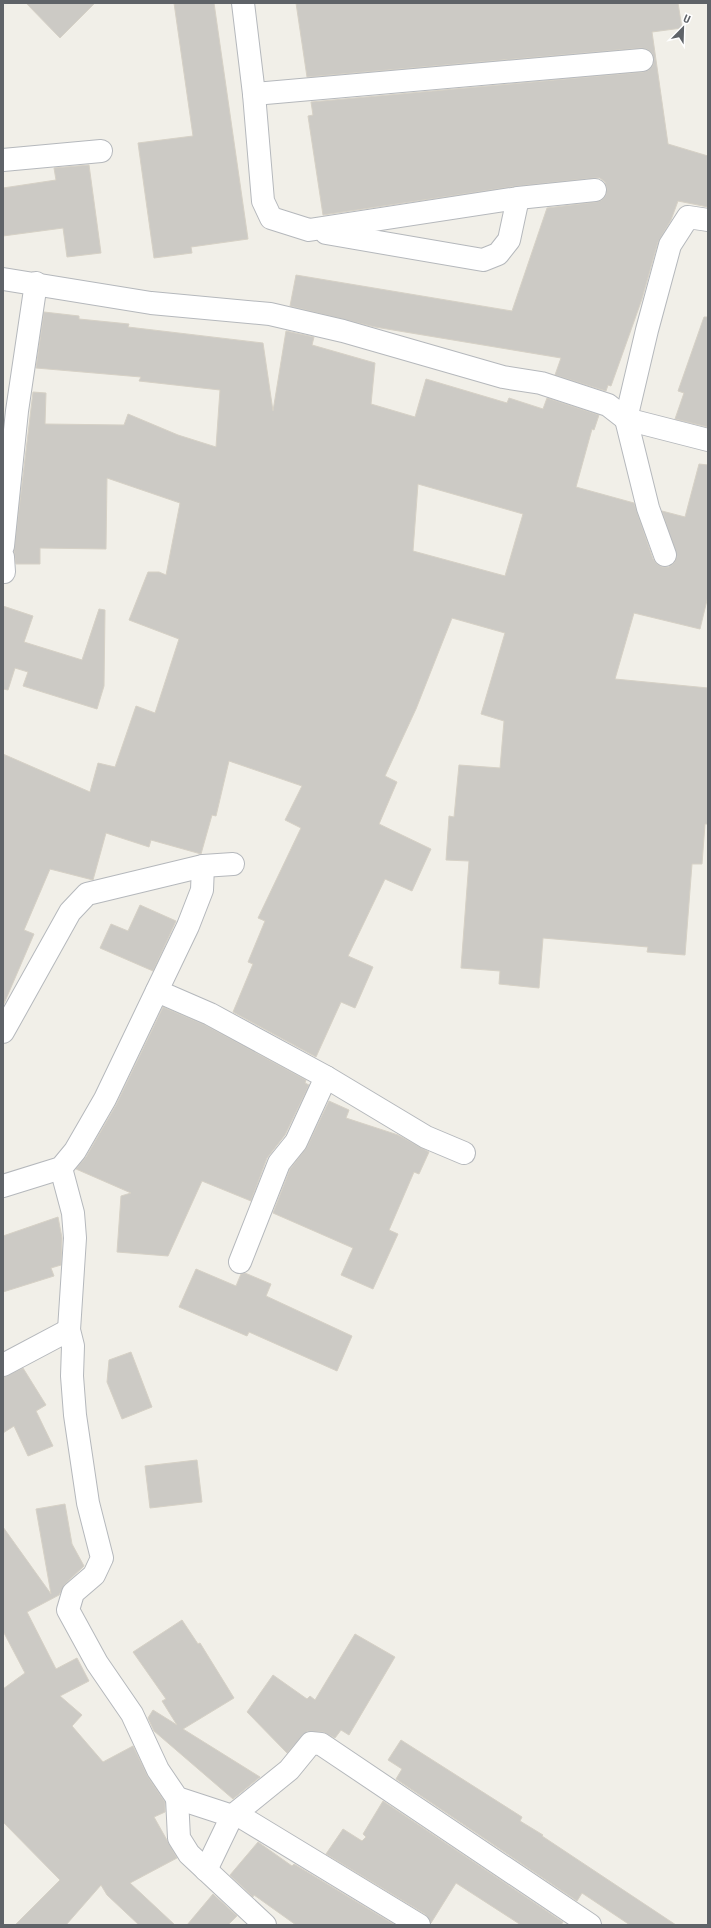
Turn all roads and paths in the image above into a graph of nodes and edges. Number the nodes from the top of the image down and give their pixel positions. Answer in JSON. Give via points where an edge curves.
{"nodes":[{"id":1,"x":243,"y":3,"type":"edge"},
{"id":2,"x":642,"y":60,"type":"dead end"},
{"id":3,"x":254,"y":94,"type":"junction"},
{"id":4,"x":101,"y":151,"type":"dead end"},
{"id":5,"x":3,"y":160,"type":"edge"},
{"id":6,"x":594,"y":190,"type":"dead end"},
{"id":7,"x":518,"y":198,"type":"junction"},
{"id":8,"x":708,"y":220,"type":"edge"},
{"id":9,"x":309,"y":230,"type":"junction"},
{"id":10,"x":3,"y":279,"type":"edge"},
{"id":11,"x":36,"y":283,"type":"junction"},
{"id":12,"x":626,"y":419,"type":"junction"},
{"id":13,"x":708,"y":440,"type":"edge"},
{"id":14,"x":3,"y":546,"type":"edge"},
{"id":15,"x":665,"y":555,"type":"dead end"},
{"id":16,"x":3,"y":557,"type":"edge"},
{"id":17,"x":3,"y":572,"type":"edge"},
{"id":18,"x":233,"y":864,"type":"dead end"},
{"id":19,"x":203,"y":866,"type":"junction"},
{"id":20,"x":157,"y":991,"type":"junction"},
{"id":21,"x":3,"y":1032,"type":"edge"},
{"id":22,"x":326,"y":1077,"type":"junction"},
{"id":23,"x":464,"y":1153,"type":"dead end"},
{"id":24,"x":62,"y":1168,"type":"junction"},
{"id":25,"x":3,"y":1186,"type":"edge"},
{"id":26,"x":240,"y":1262,"type":"dead end"},
{"id":27,"x":69,"y":1330,"type":"junction"},
{"id":28,"x":3,"y":1365,"type":"edge"},
{"id":29,"x":177,"y":1798,"type":"junction"},
{"id":30,"x":232,"y":1816,"type":"junction"},
{"id":31,"x":206,"y":1870,"type":"junction"},
{"id":32,"x":265,"y":1925,"type":"edge"},
{"id":33,"x":419,"y":1925,"type":"edge"},
{"id":34,"x":590,"y":1925,"type":"edge"}],
"edges":[{"from":1,"to":3,"type":"street"},
{"from":2,"to":3,"type":"street"},
{"from":3,"to":9,"type":"street","via":[[264,201],[271,218]]},
{"from":4,"to":5,"type":"street"},
{"from":6,"to":7,"type":"street"},
{"from":7,"to":9,"type":"street"},
{"from":7,"to":9,"type":"street","via":[[509,240],[498,254],[483,260]]},
{"from":8,"to":12,"type":"street","via":[[688,218],[670,245]]},
{"from":10,"to":11,"type":"street"},
{"from":11,"to":12,"type":"street","via":[[151,303],[270,314],[343,331],[503,377],[540,383],[608,405]]},
{"from":11,"to":14,"type":"street","via":[[17,412]]},
{"from":12,"to":13,"type":"street"},
{"from":12,"to":15,"type":"street","via":[[648,508]]},
{"from":16,"to":17,"type":"street"},
{"from":18,"to":19,"type":"street"},
{"from":19,"to":20,"type":"street","via":[[202,890]]},
{"from":19,"to":21,"type":"street","via":[[87,894],[70,912]]},
{"from":20,"to":22,"type":"street","via":[[210,1014]]},
{"from":20,"to":24,"type":"street","via":[[105,1099],[75,1151]]},
{"from":22,"to":23,"type":"street","via":[[426,1137]]},
{"from":22,"to":26,"type":"street","via":[[296,1142],[278,1163]]},
{"from":24,"to":25,"type":"street"},
{"from":24,"to":27,"type":"street","via":[[74,1213],[75,1238]]},
{"from":27,"to":28,"type":"street"},
{"from":27,"to":29,"type":"street","via":[[73,1346],[75,1415],[88,1503],[102,1558],[94,1575],[73,1593],[68,1610],[98,1663],[132,1714],[158,1770]]},
{"from":29,"to":30,"type":"street"},
{"from":29,"to":31,"type":"street","via":[[179,1838],[189,1854]]},
{"from":30,"to":31,"type":"street"},
{"from":30,"to":33,"type":"street","via":[[243,1818],[263,1829]]},
{"from":30,"to":34,"type":"street","via":[[289,1770],[311,1743],[321,1744]]},
{"from":31,"to":32,"type":"street"}]}
